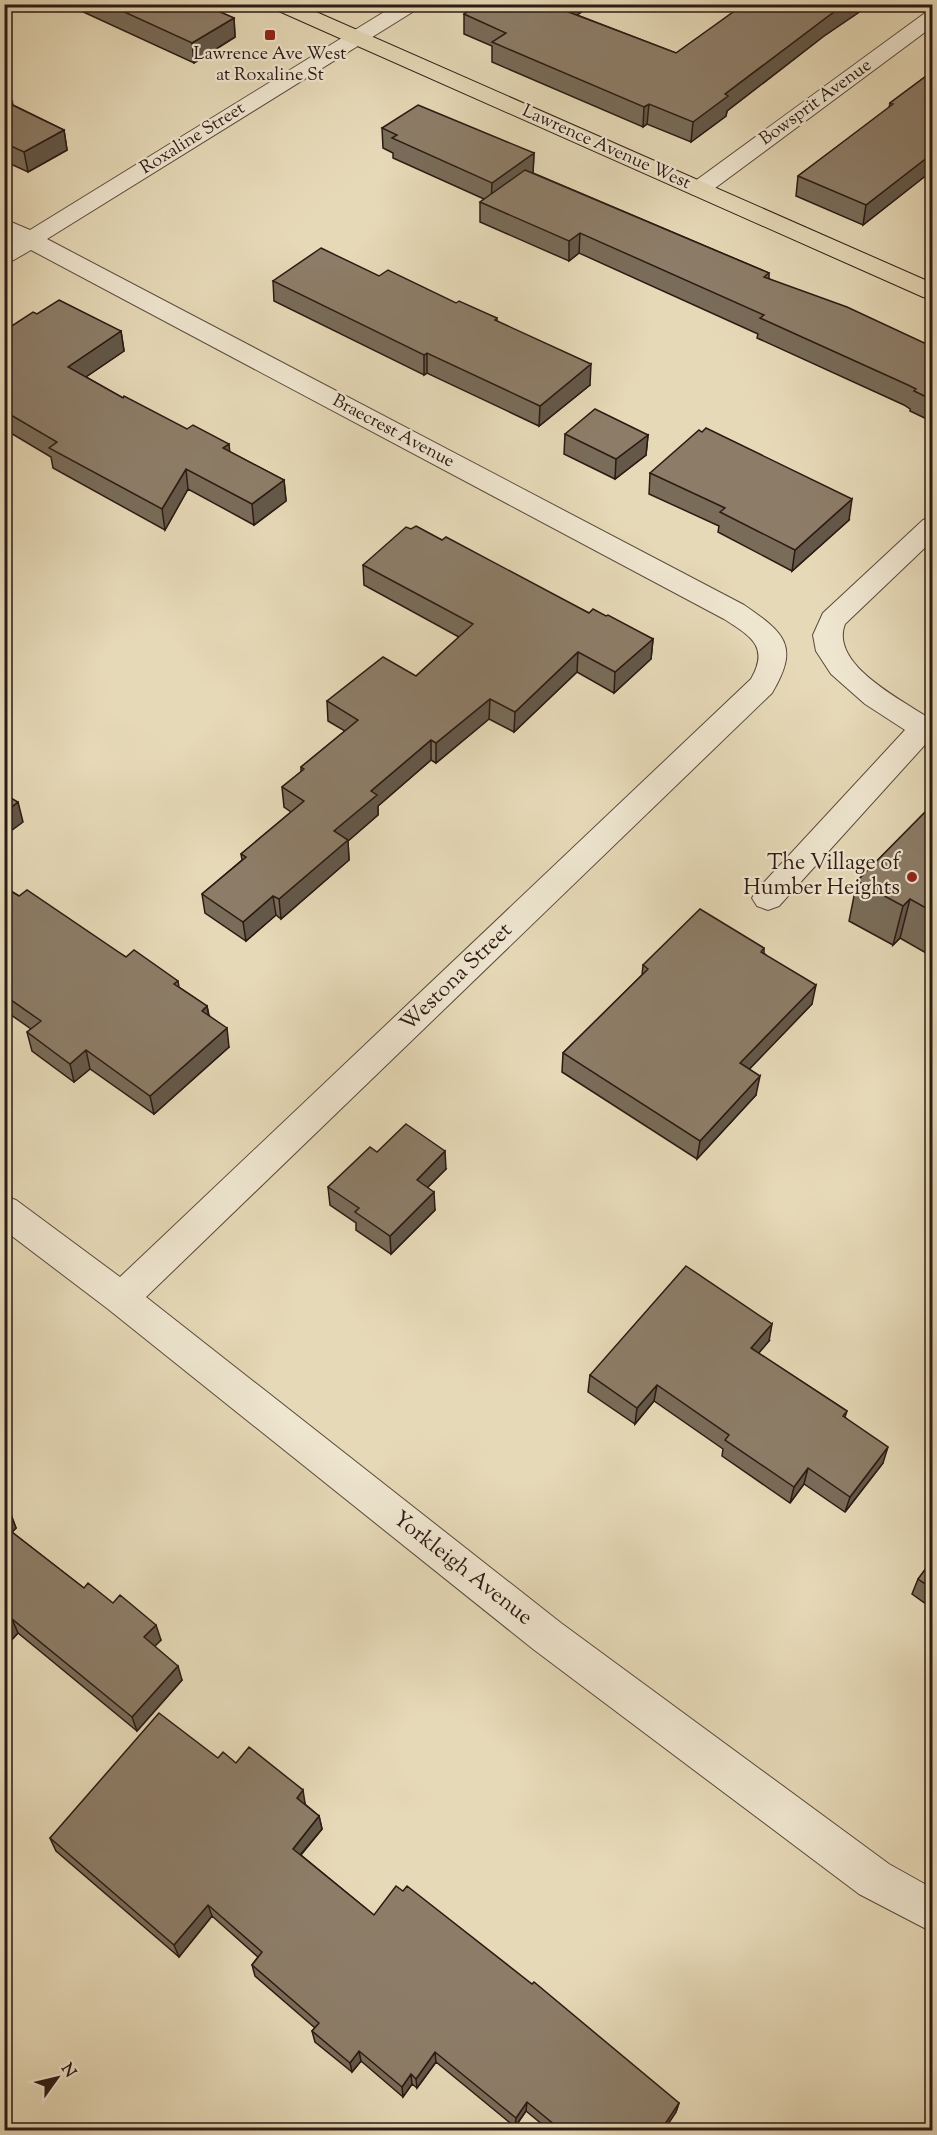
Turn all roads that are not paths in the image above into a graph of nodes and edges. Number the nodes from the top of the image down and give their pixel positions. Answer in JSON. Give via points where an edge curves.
{"nodes":[{"id":1,"x":279,"y":4,"type":"edge"},
{"id":2,"x":412,"y":4,"type":"edge"},
{"id":3,"x":933,"y":17,"type":"edge"},
{"id":4,"x":356,"y":39,"type":"junction"},
{"id":5,"x":699,"y":189,"type":"junction"},
{"id":6,"x":4,"y":226,"type":"edge"},
{"id":7,"x":30,"y":240,"type":"junction"},
{"id":8,"x":4,"y":256,"type":"edge"},
{"id":9,"x":933,"y":292,"type":"edge"},
{"id":10,"x":933,"y":526,"type":"edge"},
{"id":11,"x":773,"y":648,"type":"joint"},
{"id":12,"x":928,"y":723,"type":"edge"},
{"id":13,"x":768,"y":898,"type":"dead end"},
{"id":14,"x":4,"y":1210,"type":"edge"},
{"id":15,"x":121,"y":1298,"type":"junction"},
{"id":16,"x":933,"y":1911,"type":"edge"}],
"edges":[{"from":1,"to":4,"type":"main road","name":"Lawrence Avenue West"},
{"from":2,"to":4,"type":"street","name":"Roxaline Street"},
{"from":3,"to":5,"type":"street","name":"Bowsprit Avenue"},
{"from":4,"to":5,"type":"main road","name":"Lawrence Avenue West"},
{"from":4,"to":7,"type":"street","name":"Roxaline Street"},
{"from":5,"to":9,"type":"main road","name":"Lawrence Avenue West"},
{"from":6,"to":7,"type":"street","name":"Braecrest Avenue"},
{"from":7,"to":8,"type":"street","name":"Roxaline Street"},
{"from":7,"to":11,"type":"street","name":"Braecrest Avenue","via":[[734,612],[758,628]]},
{"from":10,"to":12,"type":"street","via":[[827,627],[825,638],[845,674]]},
{"from":11,"to":15,"type":"street","name":"Westona Street","via":[[773,669],[762,686]]},
{"from":12,"to":13,"type":"street"},
{"from":14,"to":15,"type":"street","name":"Yorkleigh Avenue"},
{"from":15,"to":16,"type":"street","name":"Yorkleigh Avenue","via":[[547,1636],[874,1879]]}]}
